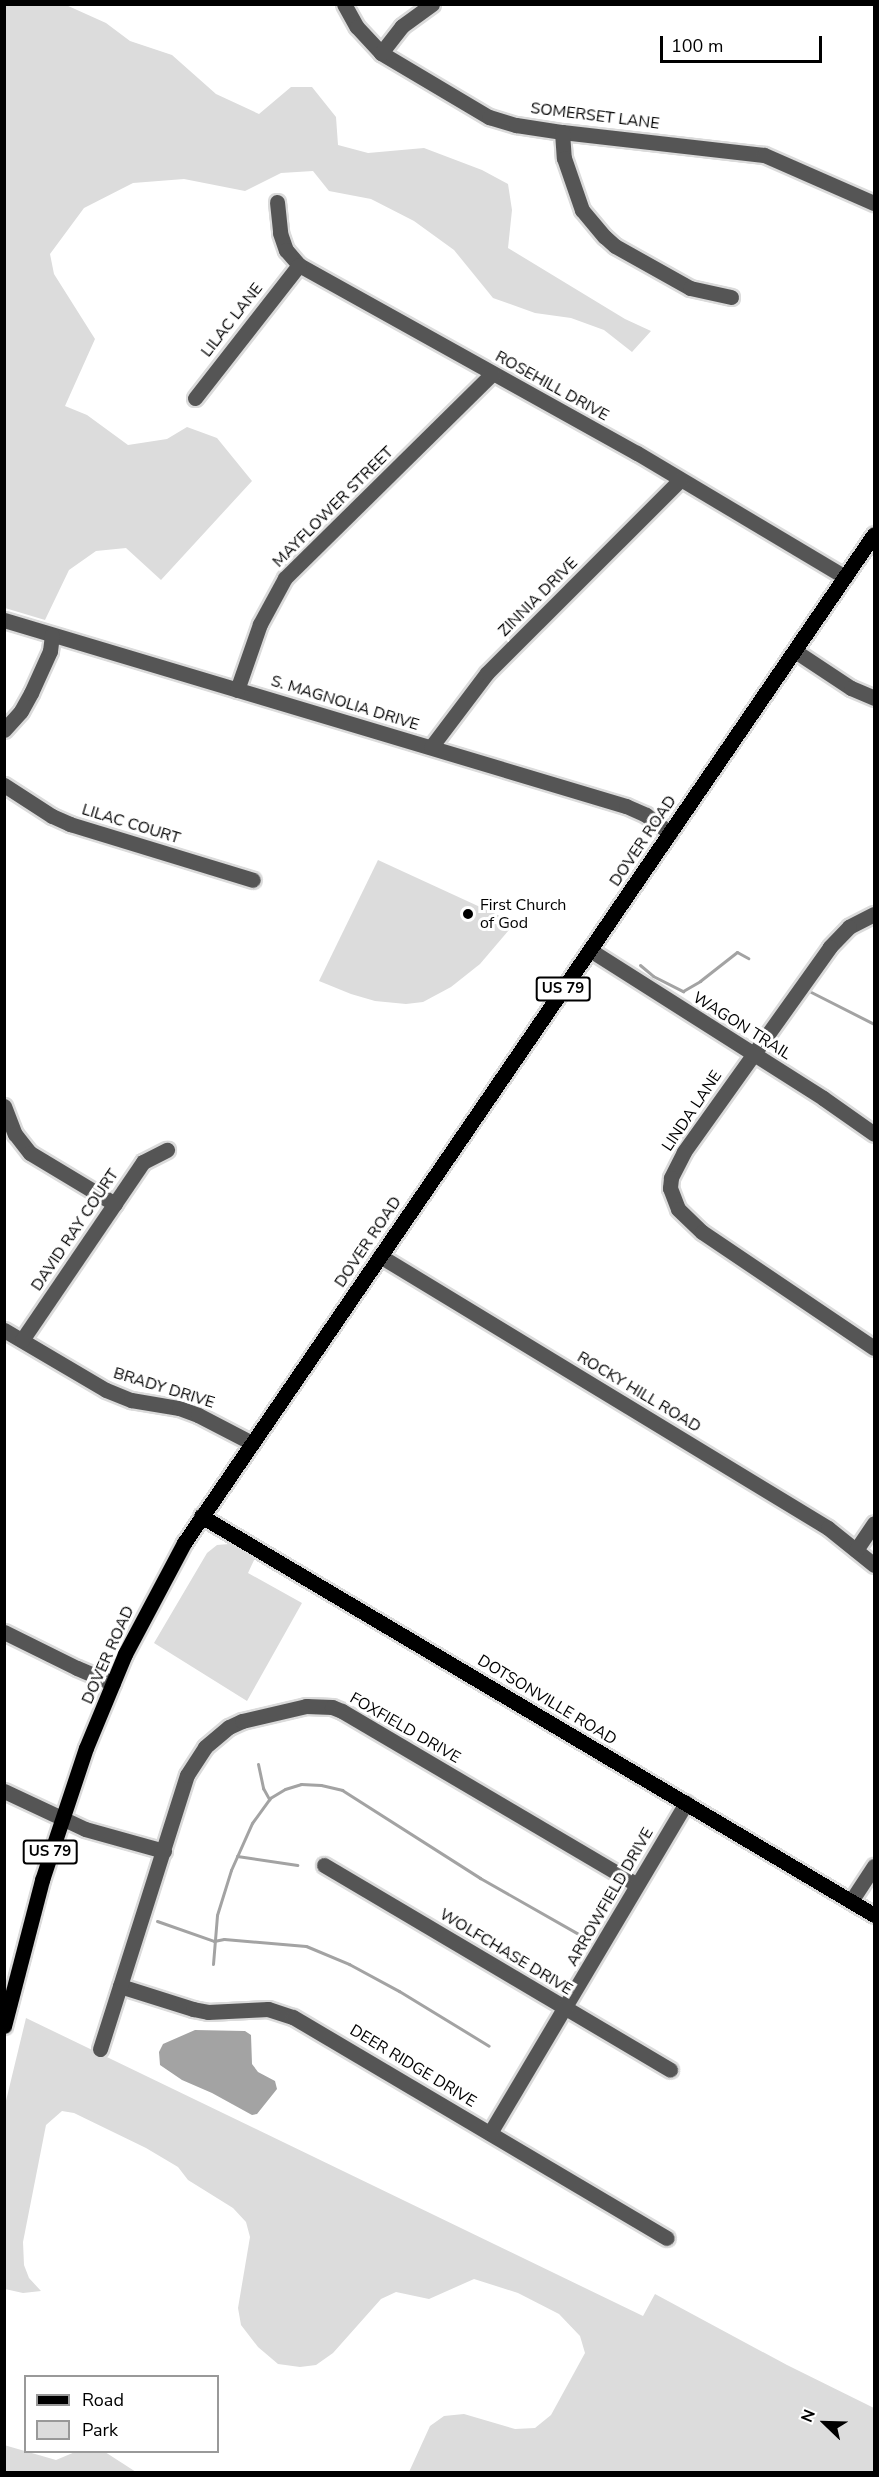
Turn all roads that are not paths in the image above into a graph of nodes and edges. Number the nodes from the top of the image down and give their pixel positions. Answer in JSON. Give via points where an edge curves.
{"nodes":[{"id":1,"x":344,"y":4,"type":"edge"},
{"id":2,"x":432,"y":4,"type":"edge"},
{"id":3,"x":381,"y":53,"type":"junction"},
{"id":4,"x":562,"y":132,"type":"junction"},
{"id":5,"x":277,"y":202,"type":"dead end"},
{"id":6,"x":874,"y":203,"type":"edge"},
{"id":7,"x":298,"y":265,"type":"junction"},
{"id":8,"x":731,"y":297,"type":"dead end"},
{"id":9,"x":492,"y":374,"type":"junction"},
{"id":10,"x":195,"y":398,"type":"dead end"},
{"id":11,"x":680,"y":480,"type":"junction"},
{"id":12,"x":874,"y":534,"type":"edge"},
{"id":13,"x":845,"y":577,"type":"junction"},
{"id":14,"x":4,"y":620,"type":"edge"},
{"id":15,"x":52,"y":635,"type":"junction"},
{"id":16,"x":795,"y":651,"type":"junction"},
{"id":17,"x":237,"y":690,"type":"junction"},
{"id":18,"x":874,"y":698,"type":"edge"},
{"id":19,"x":4,"y":730,"type":"edge"},
{"id":20,"x":431,"y":747,"type":"junction"},
{"id":21,"x":4,"y":785,"type":"edge"},
{"id":22,"x":670,"y":833,"type":"junction"},
{"id":23,"x":253,"y":880,"type":"dead end"},
{"id":24,"x":874,"y":914,"type":"edge"},
{"id":25,"x":590,"y":950,"type":"junction"},
{"id":26,"x":752,"y":1054,"type":"junction"},
{"id":27,"x":4,"y":1106,"type":"edge"},
{"id":28,"x":874,"y":1134,"type":"edge"},
{"id":29,"x":167,"y":1150,"type":"dead end"},
{"id":30,"x":115,"y":1204,"type":"junction"},
{"id":31,"x":380,"y":1256,"type":"junction"},
{"id":32,"x":4,"y":1330,"type":"edge"},
{"id":33,"x":22,"y":1340,"type":"junction"},
{"id":34,"x":874,"y":1348,"type":"edge"},
{"id":35,"x":252,"y":1443,"type":"junction"},
{"id":36,"x":201,"y":1516,"type":"junction"},
{"id":37,"x":874,"y":1523,"type":"edge"},
{"id":38,"x":856,"y":1550,"type":"junction"},
{"id":39,"x":874,"y":1565,"type":"edge"},
{"id":40,"x":4,"y":1632,"type":"edge"},
{"id":41,"x":113,"y":1683,"type":"junction"},
{"id":42,"x":4,"y":1791,"type":"edge"},
{"id":43,"x":686,"y":1803,"type":"junction"},
{"id":44,"x":61,"y":1819,"type":"junction"},
{"id":45,"x":164,"y":1851,"type":"junction"},
{"id":46,"x":324,"y":1865,"type":"dead end"},
{"id":47,"x":874,"y":1866,"type":"edge"},
{"id":48,"x":637,"y":1885,"type":"junction"},
{"id":49,"x":851,"y":1901,"type":"junction"},
{"id":50,"x":874,"y":1915,"type":"edge"},
{"id":51,"x":120,"y":1986,"type":"junction"},
{"id":52,"x":565,"y":2008,"type":"junction"},
{"id":53,"x":4,"y":2026,"type":"edge"},
{"id":54,"x":100,"y":2049,"type":"dead end"},
{"id":55,"x":669,"y":2070,"type":"dead end"},
{"id":56,"x":490,"y":2133,"type":"junction"},
{"id":57,"x":667,"y":2238,"type":"dead end"}],
"edges":[{"from":1,"to":3,"type":"street","name":"SOMERSET LANE","via":[[357,27]]},
{"from":2,"to":3,"type":"street","via":[[402,27]]},
{"from":3,"to":4,"type":"street","name":"SOMERSET LANE","via":[[485,115],[516,125]]},
{"from":4,"to":6,"type":"street","name":"SOMERSET LANE","via":[[764,155]]},
{"from":4,"to":8,"type":"street","via":[[564,158],[582,210],[605,237],[690,288]]},
{"from":5,"to":7,"type":"street","name":"ROSEHILL DRIVE","via":[[280,233],[286,250]]},
{"from":7,"to":9,"type":"street","name":"ROSEHILL DRIVE"},
{"from":7,"to":10,"type":"street","name":"LILAC LANE"},
{"from":9,"to":11,"type":"street","name":"ROSEHILL DRIVE"},
{"from":9,"to":17,"type":"street","name":"MAYFLOWER STREET","via":[[285,578],[260,624]]},
{"from":11,"to":13,"type":"street","name":"ROSEHILL DRIVE"},
{"from":11,"to":20,"type":"street","name":"ZINNIA DRIVE","via":[[487,673]]},
{"from":12,"to":13,"type":"main road","name":"DOVER ROAD","number":"US 79"},
{"from":13,"to":16,"type":"main road","name":"DOVER ROAD","number":"US 79"},
{"from":14,"to":15,"type":"street","name":"S. MAGNOLIA DRIVE"},
{"from":15,"to":17,"type":"street","name":"S. MAGNOLIA DRIVE"},
{"from":15,"to":19,"type":"street","via":[[50,651],[31,693]]},
{"from":16,"to":18,"type":"street","via":[[851,688]]},
{"from":16,"to":22,"type":"main road","name":"DOVER ROAD","number":"US 79"},
{"from":17,"to":20,"type":"street","name":"S. MAGNOLIA DRIVE"},
{"from":20,"to":22,"type":"street","name":"S. MAGNOLIA DRIVE","via":[[626,806],[646,814]]},
{"from":21,"to":23,"type":"street","name":"LILAC COURT","via":[[70,824]]},
{"from":22,"to":25,"type":"main road","name":"DOVER ROAD","number":"US 79"},
{"from":24,"to":26,"type":"street","name":"LINDA LANE","via":[[858,921],[838,938]]},
{"from":25,"to":26,"type":"street","name":"WAGON TRAIL"},
{"from":25,"to":31,"type":"main road","name":"DOVER ROAD","number":"US 79"},
{"from":26,"to":28,"type":"street","name":"WAGON TRAIL"},
{"from":26,"to":34,"type":"street","name":"LINDA LANE","via":[[681,1157],[671,1178],[672,1197],[684,1218],[702,1232]]},
{"from":27,"to":30,"type":"street","via":[[15,1134],[30,1153]]},
{"from":29,"to":30,"type":"street","name":"DAVID RAY COURT","via":[[143,1162]]},
{"from":30,"to":33,"type":"street","name":"DAVID RAY COURT"},
{"from":31,"to":35,"type":"main road","name":"DOVER ROAD","number":"US 79"},
{"from":31,"to":38,"type":"street","name":"ROCKY HILL ROAD","via":[[828,1528]]},
{"from":32,"to":33,"type":"street","name":"BRADY DRIVE"},
{"from":33,"to":35,"type":"street","name":"BRADY DRIVE","via":[[112,1393],[198,1415]]},
{"from":35,"to":36,"type":"main road","name":"DOVER ROAD","number":"US 79"},
{"from":36,"to":41,"type":"main road","name":"DOVER ROAD","number":"US 79","via":[[155,1596]]},
{"from":36,"to":43,"type":"main road","name":"DOTSONVILLE ROAD"},
{"from":37,"to":38,"type":"street"},
{"from":38,"to":39,"type":"street","name":"ROCKY HILL ROAD"},
{"from":40,"to":41,"type":"street"},
{"from":41,"to":44,"type":"main road","name":"DOVER ROAD","number":"US 79"},
{"from":42,"to":44,"type":"street"},
{"from":43,"to":48,"type":"street","name":"ARROWFIELD DRIVE"},
{"from":43,"to":49,"type":"main road","name":"DOTSONVILLE ROAD"},
{"from":44,"to":45,"type":"street"},
{"from":44,"to":53,"type":"main road","name":"DOVER ROAD","number":"US 79"},
{"from":45,"to":48,"type":"street","name":"FOXFIELD DRIVE","via":[[187,1775],[205,1746],[242,1721],[319,1706],[332,1707],[357,1719]]},
{"from":45,"to":51,"type":"street","name":"FOXFIELD DRIVE"},
{"from":46,"to":52,"type":"street","name":"WOLFCHASE DRIVE"},
{"from":47,"to":49,"type":"street"},
{"from":48,"to":52,"type":"street","name":"ARROWFIELD DRIVE"},
{"from":49,"to":50,"type":"main road","name":"DOTSONVILLE ROAD"},
{"from":51,"to":54,"type":"street","name":"FOXFIELD DRIVE"},
{"from":51,"to":56,"type":"street","name":"DEER RIDGE DRIVE","via":[[208,2012],[261,2009],[284,2013]]},
{"from":52,"to":55,"type":"street","name":"WOLFCHASE DRIVE"},
{"from":52,"to":56,"type":"street","name":"ARROWFIELD DRIVE"},
{"from":56,"to":57,"type":"street","name":"DEER RIDGE DRIVE"}]}
